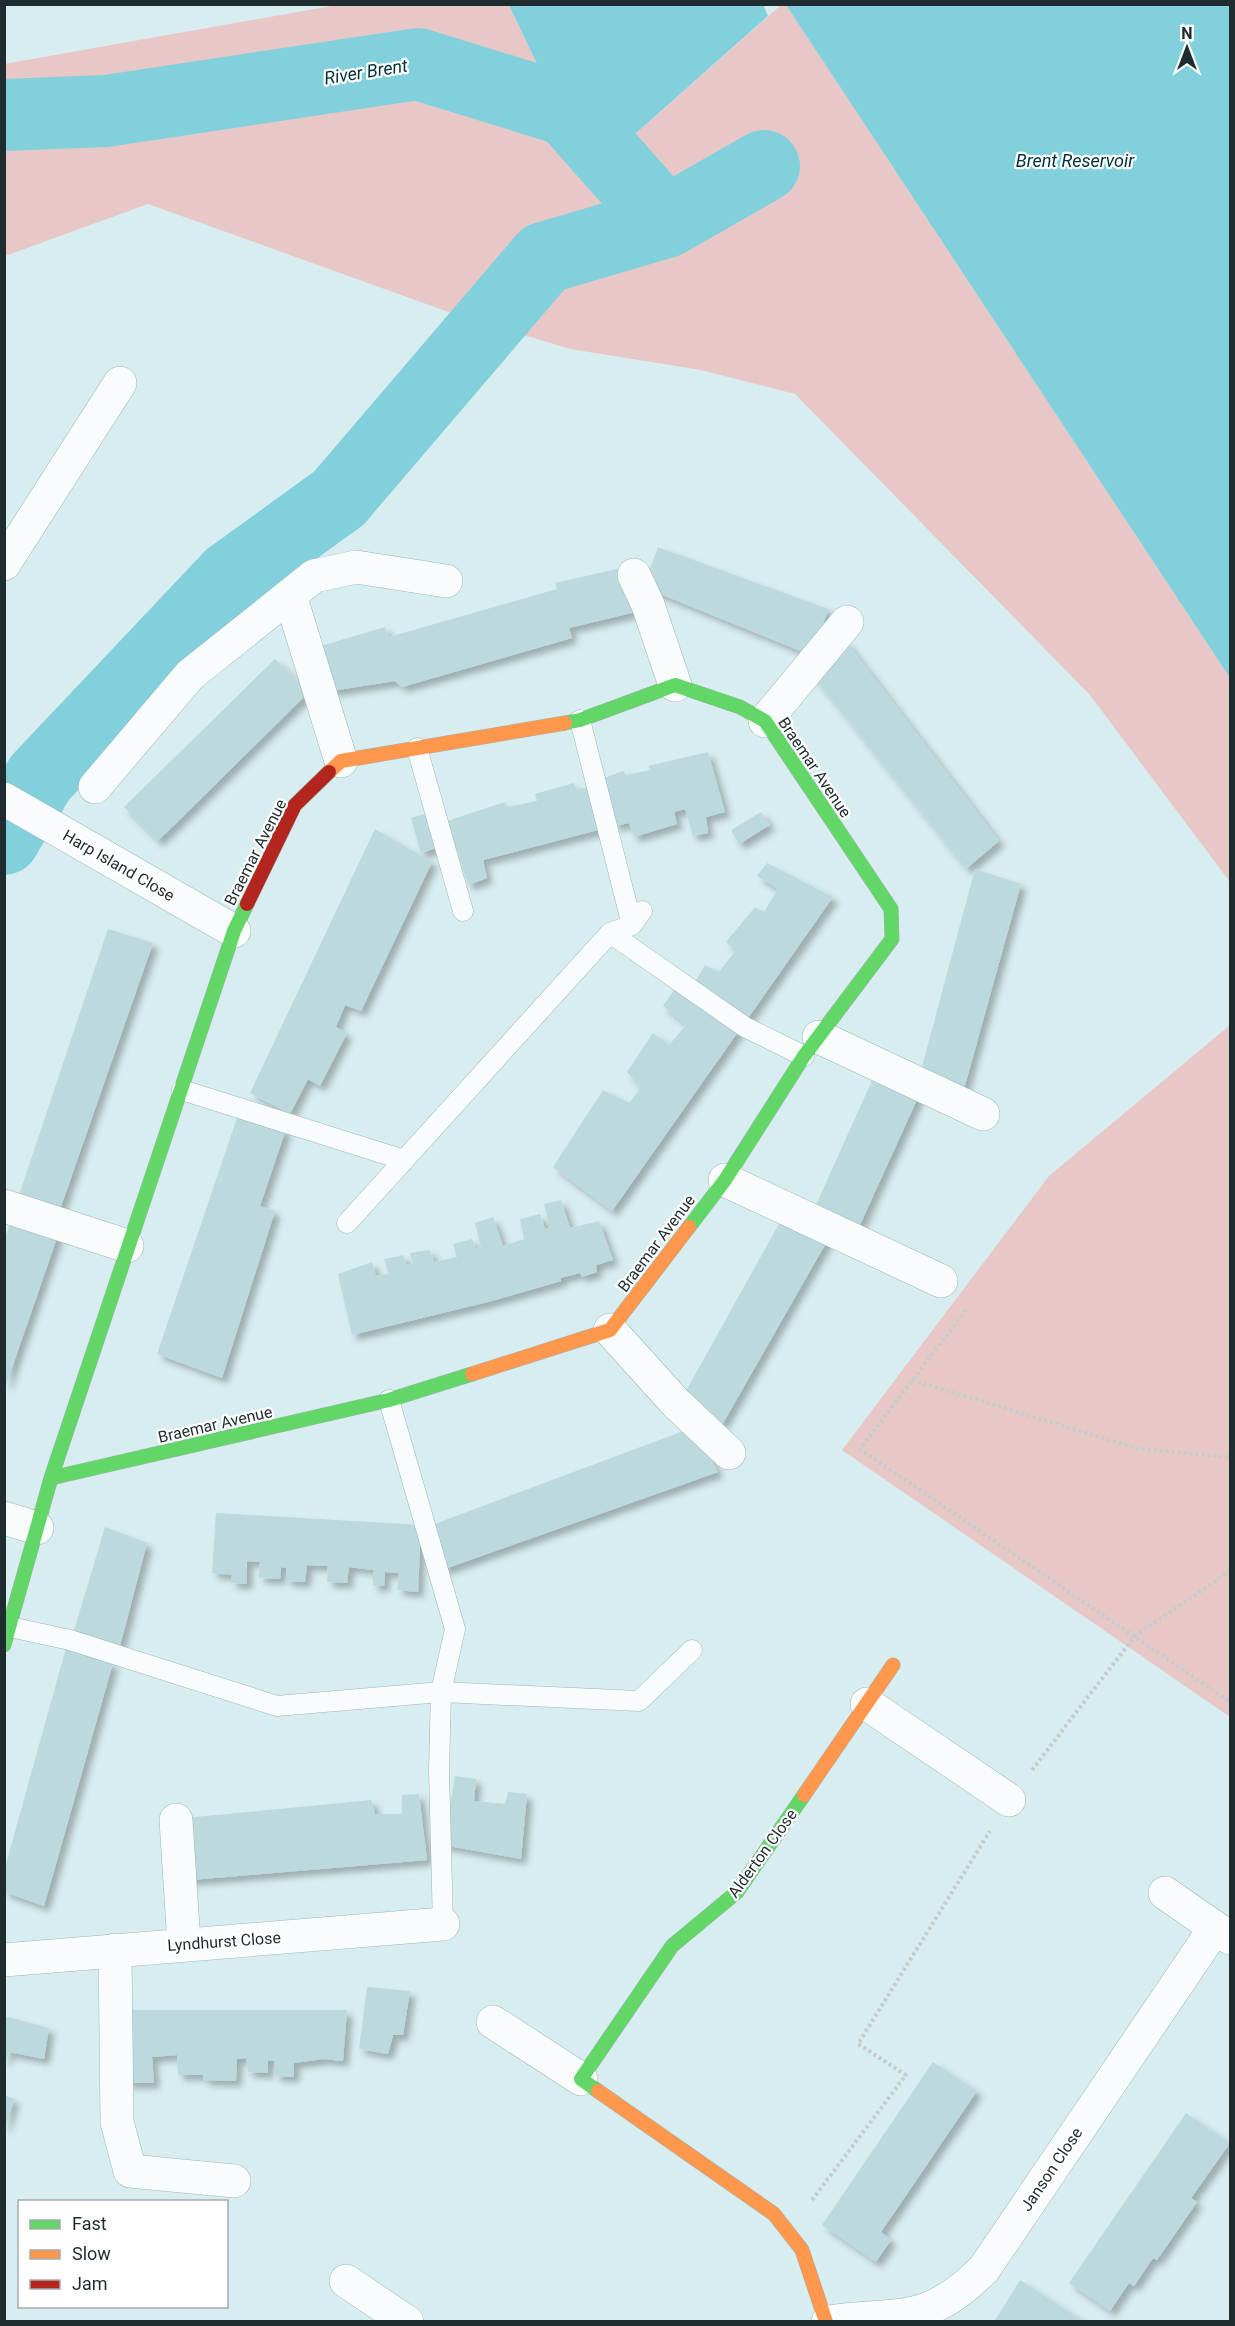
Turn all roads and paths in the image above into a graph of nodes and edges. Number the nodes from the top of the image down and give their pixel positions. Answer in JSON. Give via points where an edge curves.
{"nodes":[{"id":1,"x":120,"y":383,"type":"dead end"},
{"id":2,"x":4,"y":564,"type":"edge"},
{"id":3,"x":634,"y":575,"type":"dead end"},
{"id":4,"x":446,"y":581,"type":"dead end"},
{"id":5,"x":290,"y":595,"type":"junction"},
{"id":6,"x":847,"y":622,"type":"dead end"},
{"id":7,"x":675,"y":685,"type":"junction"},
{"id":8,"x":580,"y":720,"type":"junction"},
{"id":9,"x":765,"y":721,"type":"junction"},
{"id":10,"x":417,"y":748,"type":"junction"},
{"id":11,"x":341,"y":761,"type":"junction"},
{"id":12,"x":95,"y":787,"type":"dead end"},
{"id":13,"x":4,"y":799,"type":"edge"},
{"id":14,"x":464,"y":911,"type":"dead end"},
{"id":15,"x":234,"y":931,"type":"junction"},
{"id":16,"x":610,"y":933,"type":"junction"},
{"id":17,"x":812,"y":1046,"type":"junction"},
{"id":18,"x":182,"y":1090,"type":"junction"},
{"id":19,"x":983,"y":1114,"type":"dead end"},
{"id":20,"x":404,"y":1160,"type":"junction"},
{"id":21,"x":725,"y":1180,"type":"junction"},
{"id":22,"x":4,"y":1206,"type":"edge"},
{"id":23,"x":347,"y":1223,"type":"dead end"},
{"id":24,"x":127,"y":1246,"type":"junction"},
{"id":25,"x":941,"y":1281,"type":"joint"},
{"id":26,"x":610,"y":1330,"type":"junction"},
{"id":27,"x":912,"y":1380,"type":"junction"},
{"id":28,"x":389,"y":1400,"type":"junction"},
{"id":29,"x":729,"y":1453,"type":"dead end"},
{"id":30,"x":1230,"y":1457,"type":"edge"},
{"id":31,"x":51,"y":1478,"type":"junction"},
{"id":32,"x":4,"y":1518,"type":"edge"},
{"id":33,"x":37,"y":1528,"type":"junction"},
{"id":34,"x":1230,"y":1571,"type":"edge"},
{"id":35,"x":7,"y":1636,"type":"edge"},
{"id":36,"x":1134,"y":1637,"type":"junction"},
{"id":37,"x":692,"y":1650,"type":"dead end"},
{"id":38,"x":893,"y":1665,"type":"dead end"},
{"id":39,"x":441,"y":1692,"type":"junction"},
{"id":40,"x":1230,"y":1701,"type":"edge"},
{"id":41,"x":867,"y":1704,"type":"junction"},
{"id":42,"x":1009,"y":1800,"type":"junction"},
{"id":43,"x":176,"y":1820,"type":"dead end"},
{"id":44,"x":1165,"y":1893,"type":"dead end"},
{"id":45,"x":443,"y":1924,"type":"joint"},
{"id":46,"x":1223,"y":1933,"type":"edge"},
{"id":47,"x":184,"y":1944,"type":"junction"},
{"id":48,"x":115,"y":1950,"type":"junction"},
{"id":49,"x":4,"y":1960,"type":"edge"},
{"id":50,"x":493,"y":2022,"type":"dead end"},
{"id":51,"x":581,"y":2079,"type":"junction"},
{"id":52,"x":234,"y":2181,"type":"dead end"},
{"id":53,"x":790,"y":2229,"type":"junction"},
{"id":54,"x":346,"y":2281,"type":"dead end"},
{"id":55,"x":408,"y":2322,"type":"edge"},
{"id":56,"x":827,"y":2322,"type":"edge"}],
"edges":[{"from":1,"to":2,"type":"street"},
{"from":3,"to":7,"type":"street"},
{"from":4,"to":5,"type":"street","via":[[356,567],[314,576]]},
{"from":5,"to":11,"type":"street"},
{"from":5,"to":12,"type":"street","via":[[190,675]]},
{"from":6,"to":9,"type":"street"},
{"from":7,"to":8,"type":"street"},
{"from":7,"to":9,"type":"street","name":"Braemar Avenue","via":[[740,707]]},
{"from":8,"to":10,"type":"street"},
{"from":8,"to":16,"type":"lane","via":[[637,918]]},
{"from":9,"to":17,"type":"street","name":"Braemar Avenue","via":[[891,909],[892,939]]},
{"from":10,"to":11,"type":"street"},
{"from":10,"to":14,"type":"lane"},
{"from":11,"to":15,"type":"street","name":"Braemar Avenue","via":[[295,805]]},
{"from":13,"to":15,"type":"street","name":"Harp Island Close"},
{"from":15,"to":18,"type":"street","name":"Braemar Avenue"},
{"from":16,"to":17,"type":"lane","via":[[745,1027]]},
{"from":16,"to":20,"type":"lane"},
{"from":17,"to":19,"type":"street"},
{"from":17,"to":21,"type":"street","name":"Braemar Avenue"},
{"from":18,"to":20,"type":"lane"},
{"from":18,"to":24,"type":"street","name":"Braemar Avenue"},
{"from":20,"to":23,"type":"lane"},
{"from":21,"to":25,"type":"street"},
{"from":21,"to":26,"type":"street","name":"Braemar Avenue"},
{"from":22,"to":24,"type":"street"},
{"from":24,"to":31,"type":"street","name":"Braemar Avenue"},
{"from":25,"to":27,"type":"path","via":[[975,1298]]},
{"from":26,"to":28,"type":"street","name":"Braemar Avenue"},
{"from":26,"to":29,"type":"street","via":[[676,1403]]},
{"from":27,"to":30,"type":"path","via":[[1139,1449]]},
{"from":27,"to":36,"type":"path","via":[[860,1449]]},
{"from":28,"to":31,"type":"street","name":"Braemar Avenue"},
{"from":28,"to":39,"type":"lane","via":[[455,1629]]},
{"from":31,"to":33,"type":"street","name":"Braemar Avenue"},
{"from":32,"to":33,"type":"street"},
{"from":33,"to":35,"type":"street","name":"Braemar Avenue"},
{"from":34,"to":36,"type":"path"},
{"from":35,"to":39,"type":"lane","via":[[70,1640],[277,1706]]},
{"from":36,"to":40,"type":"path"},
{"from":36,"to":42,"type":"path"},
{"from":37,"to":39,"type":"lane","via":[[639,1701]]},
{"from":38,"to":41,"type":"street","name":"Alderton Close"},
{"from":39,"to":45,"type":"lane"},
{"from":41,"to":42,"type":"street"},
{"from":41,"to":51,"type":"street","name":"Alderton Close","via":[[737,1893],[672,1946]]},
{"from":42,"to":53,"type":"path","via":[[858,2044],[906,2075]]},
{"from":43,"to":47,"type":"street"},
{"from":44,"to":46,"type":"street","name":"Janson Close"},
{"from":45,"to":47,"type":"street","name":"Lyndhurst Close"},
{"from":46,"to":56,"type":"street","name":"Janson Close","via":[[984,2269],[967,2287],[931,2311],[906,2317]]},
{"from":47,"to":48,"type":"street","name":"Lyndhurst Close"},
{"from":48,"to":49,"type":"street","name":"Lyndhurst Close"},
{"from":48,"to":52,"type":"street","via":[[117,2122],[130,2171]]},
{"from":50,"to":51,"type":"street"},
{"from":51,"to":53,"type":"street"},
{"from":53,"to":56,"type":"street","via":[[810,2266]]},
{"from":54,"to":55,"type":"street"}]}
